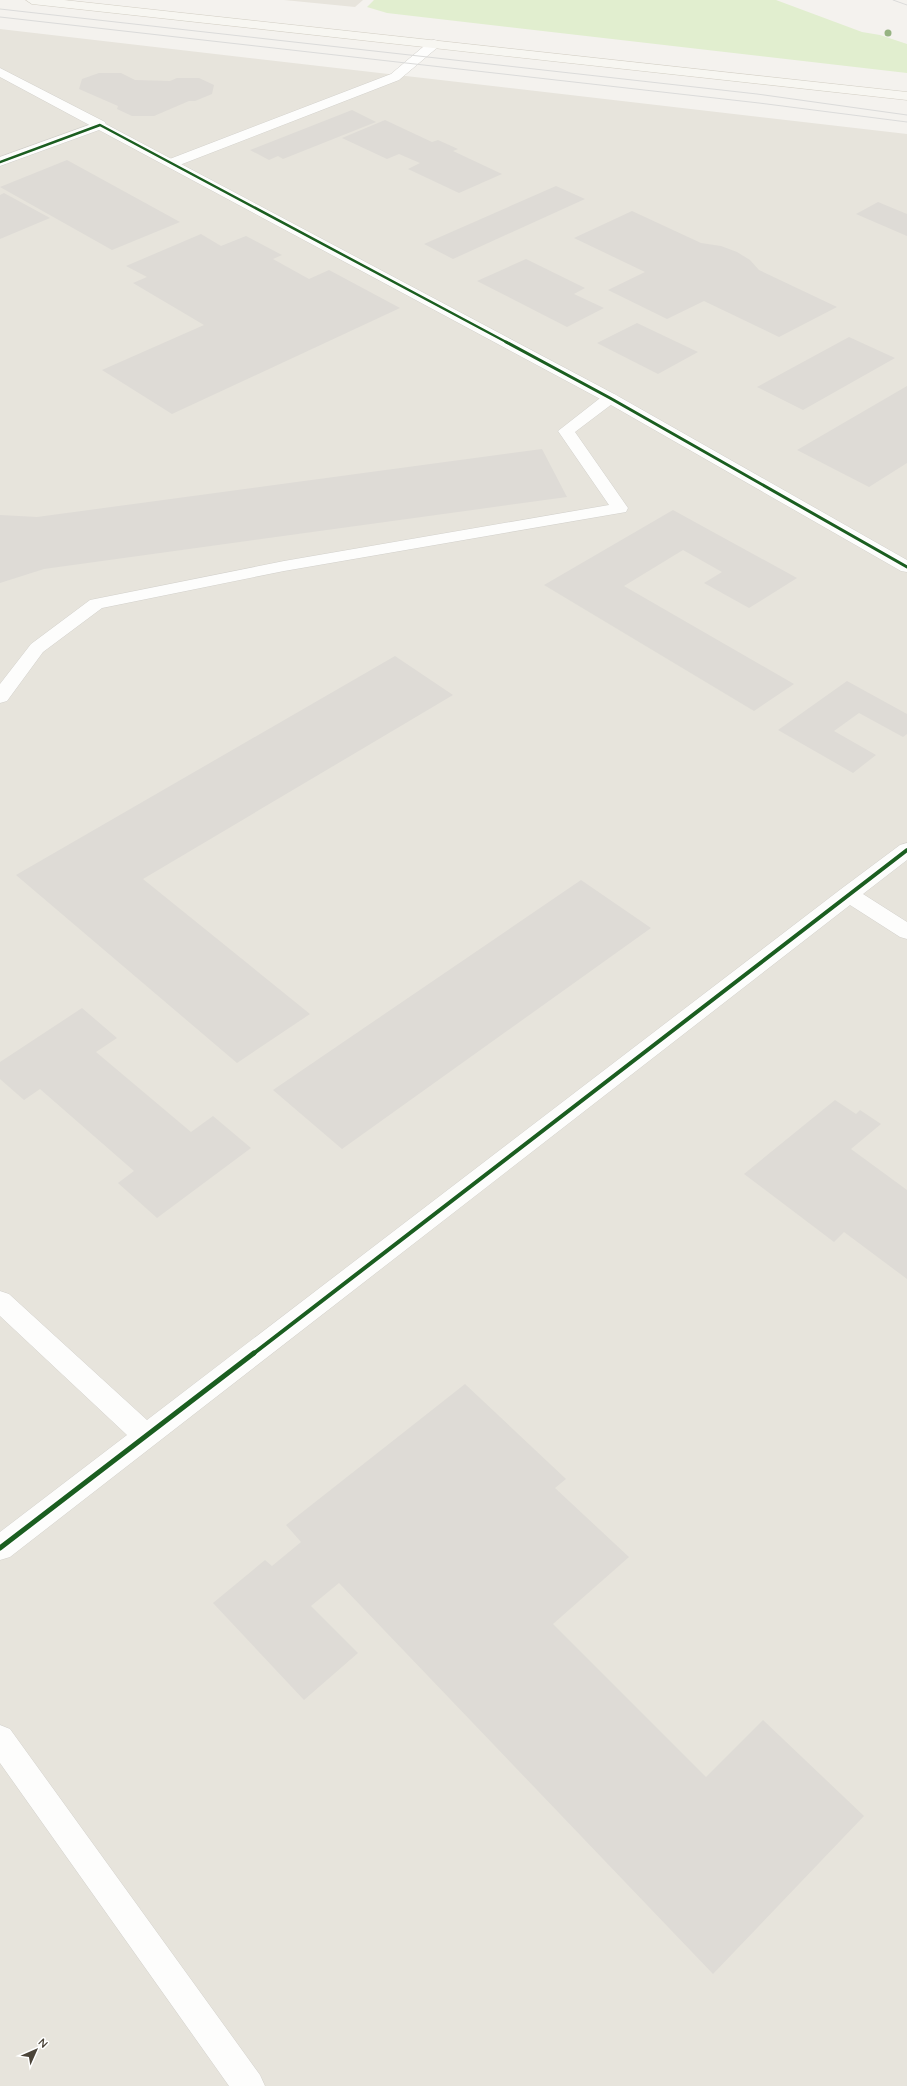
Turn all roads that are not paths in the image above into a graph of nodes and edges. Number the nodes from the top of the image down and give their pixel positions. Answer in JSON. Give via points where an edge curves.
{"nodes":[{"id":1,"x":32,"y":0,"type":"edge"},
{"id":2,"x":434,"y":44,"type":"junction"},
{"id":3,"x":0,"y":72,"type":"edge"},
{"id":4,"x":907,"y":96,"type":"edge"},
{"id":5,"x":100,"y":125,"type":"junction"},
{"id":6,"x":0,"y":162,"type":"edge"},
{"id":7,"x":172,"y":163,"type":"junction"},
{"id":8,"x":610,"y":398,"type":"junction"},
{"id":9,"x":907,"y":567,"type":"edge"},
{"id":10,"x":0,"y":697,"type":"edge"},
{"id":11,"x":907,"y":850,"type":"edge"},
{"id":12,"x":848,"y":894,"type":"junction"},
{"id":13,"x":907,"y":932,"type":"edge"},
{"id":14,"x":0,"y":1301,"type":"edge"},
{"id":15,"x":146,"y":1436,"type":"junction"},
{"id":16,"x":0,"y":1548,"type":"edge"},
{"id":17,"x":0,"y":1739,"type":"edge"},
{"id":18,"x":249,"y":2086,"type":"edge"}],
"edges":[{"from":1,"to":2,"type":"main road"},
{"from":2,"to":4,"type":"main road"},
{"from":2,"to":7,"type":"street","via":[[395,77]]},
{"from":3,"to":5,"type":"street"},
{"from":5,"to":6,"type":"street"},
{"from":5,"to":7,"type":"street"},
{"from":7,"to":8,"type":"street"},
{"from":8,"to":9,"type":"street"},
{"from":8,"to":10,"type":"street","via":[[566,431],[620,508],[284,566],[96,604],[37,648]]},
{"from":11,"to":12,"type":"street"},
{"from":12,"to":13,"type":"street"},
{"from":12,"to":15,"type":"street"},
{"from":14,"to":15,"type":"street"},
{"from":15,"to":16,"type":"street"},
{"from":17,"to":18,"type":"street"}]}
